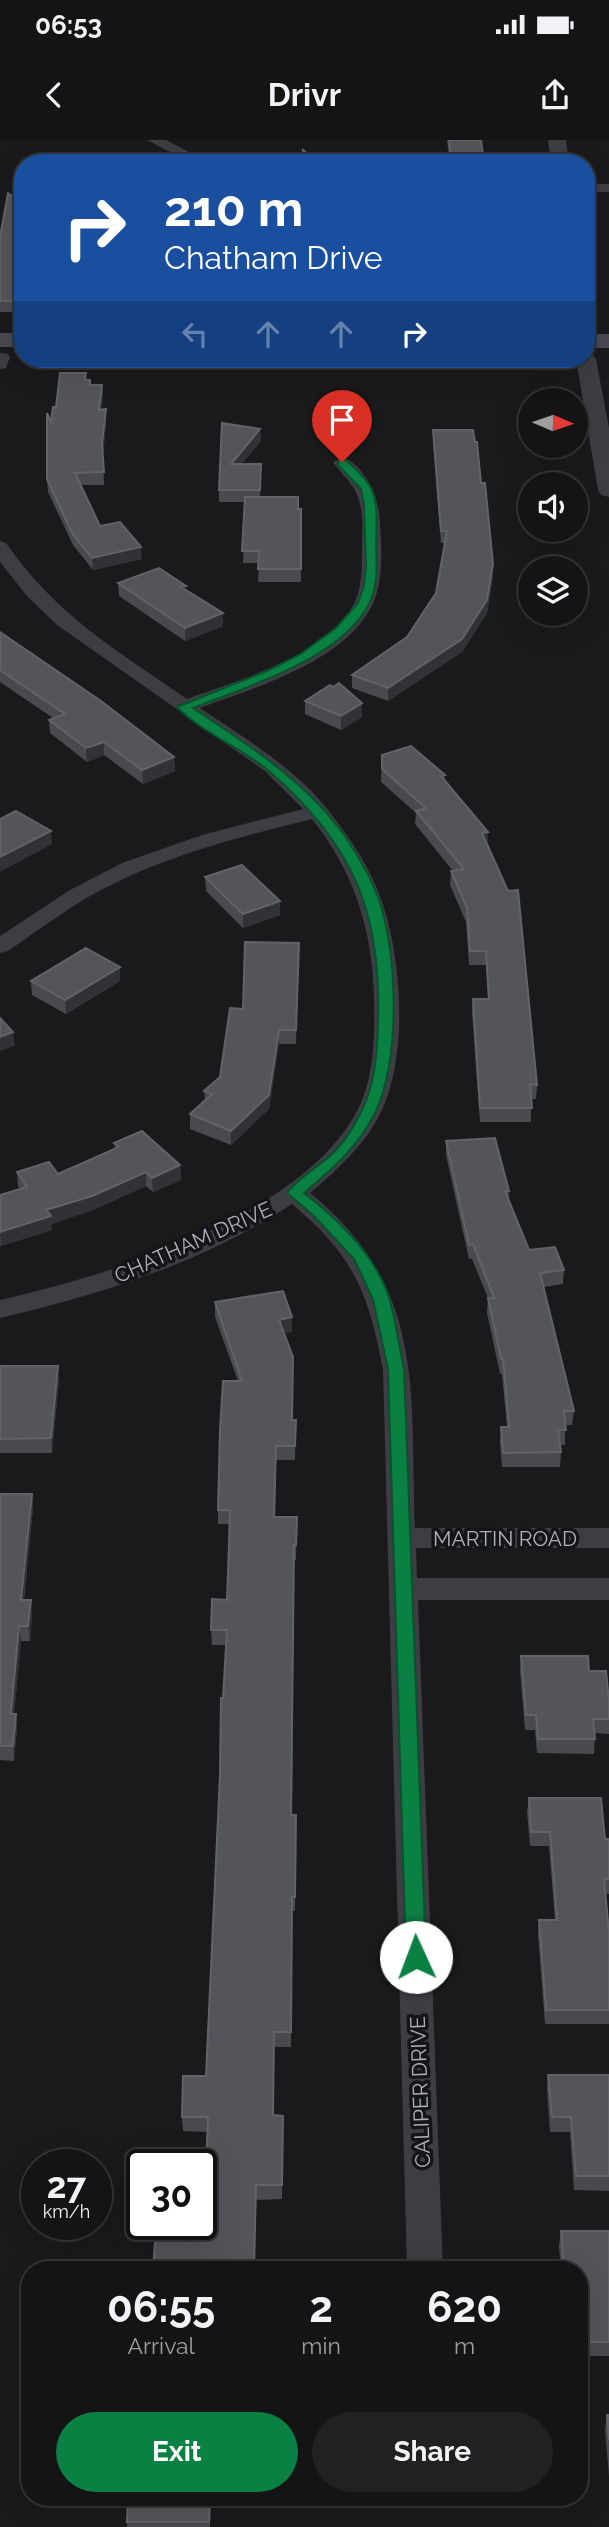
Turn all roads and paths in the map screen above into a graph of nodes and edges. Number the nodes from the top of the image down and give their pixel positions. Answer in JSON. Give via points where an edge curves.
{"nodes":[{"id":1,"x":154,"y":140,"type":"edge"},
{"id":2,"x":184,"y":154,"type":"edge"},
{"id":3,"x":588,"y":368,"type":"edge"},
{"id":4,"x":342,"y":462,"type":"dead end"},
{"id":5,"x":609,"y":490,"type":"edge"},
{"id":6,"x":0,"y":547,"type":"edge"},
{"id":7,"x":183,"y":707,"type":"junction"},
{"id":8,"x":318,"y":811,"type":"junction"},
{"id":9,"x":0,"y":946,"type":"edge"},
{"id":10,"x":294,"y":1193,"type":"junction"},
{"id":11,"x":0,"y":1309,"type":"edge"},
{"id":12,"x":402,"y":1538,"type":"junction"},
{"id":13,"x":609,"y":1538,"type":"edge"},
{"id":14,"x":403,"y":1589,"type":"junction"},
{"id":15,"x":609,"y":1589,"type":"edge"},
{"id":16,"x":425,"y":2261,"type":"edge"}],
"edges":[{"from":1,"to":2,"type":"street"},
{"from":3,"to":5,"type":"street"},
{"from":4,"to":7,"type":"street","via":[[366,488],[370,503],[371,567],[363,604],[341,631],[303,658]]},
{"from":6,"to":7,"type":"street","name":"CHATHAM DRIVE","via":[[22,581],[52,612]]},
{"from":7,"to":8,"type":"street","name":"CHATHAM DRIVE","via":[[272,767]]},
{"from":8,"to":9,"type":"street","via":[[196,842],[154,858],[102,881]]},
{"from":8,"to":10,"type":"street","name":"CHATHAM DRIVE","via":[[355,863],[371,897],[380,931],[386,1003],[384,1058],[380,1083],[353,1138]]},
{"from":10,"to":11,"type":"street","name":"CHATHAM DRIVE","via":[[187,1250],[119,1278]]},
{"from":10,"to":12,"type":"street","name":"CALIPER DRIVE","via":[[361,1257],[381,1299],[396,1369]]},
{"from":12,"to":13,"type":"street","name":"MARTIN ROAD"},
{"from":12,"to":14,"type":"street","name":"CALIPER DRIVE"},
{"from":14,"to":15,"type":"street"},
{"from":14,"to":16,"type":"street","name":"CALIPER DRIVE"}]}
